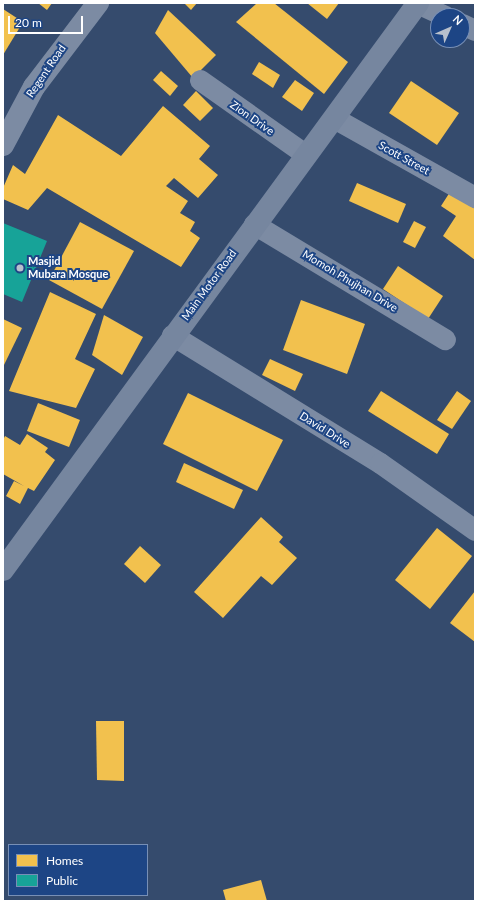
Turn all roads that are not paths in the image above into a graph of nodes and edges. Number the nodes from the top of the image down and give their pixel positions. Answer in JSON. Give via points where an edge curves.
{"nodes":[{"id":1,"x":98,"y":3,"type":"edge"},
{"id":2,"x":417,"y":3,"type":"edge"},
{"id":3,"x":430,"y":9,"type":"edge"},
{"id":4,"x":200,"y":80,"type":"dead end"},
{"id":5,"x":334,"y":118,"type":"junction"},
{"id":6,"x":3,"y":145,"type":"edge"},
{"id":7,"x":305,"y":154,"type":"junction"},
{"id":8,"x":475,"y":197,"type":"edge"},
{"id":9,"x":254,"y":224,"type":"junction"},
{"id":10,"x":172,"y":335,"type":"junction"},
{"id":11,"x":445,"y":339,"type":"dead end"},
{"id":12,"x":475,"y":530,"type":"edge"},
{"id":13,"x":3,"y":570,"type":"edge"}],
"edges":[{"from":1,"to":6,"type":"street","name":"Regent Road","via":[[34,87]]},
{"from":2,"to":3,"type":"street"},
{"from":2,"to":5,"type":"main road","name":"Main Motor Road"},
{"from":4,"to":7,"type":"street","name":"Zion Drive"},
{"from":5,"to":7,"type":"main road","name":"Main Motor Road"},
{"from":5,"to":8,"type":"street","name":"Scott Street"},
{"from":7,"to":9,"type":"main road","name":"Main Motor Road"},
{"from":9,"to":10,"type":"main road","name":"Main Motor Road"},
{"from":9,"to":11,"type":"street","name":"Momoh Phujhan Drive"},
{"from":10,"to":12,"type":"street","name":"David Drive","via":[[380,463]]},
{"from":10,"to":13,"type":"main road","name":"Main Motor Road"}]}
